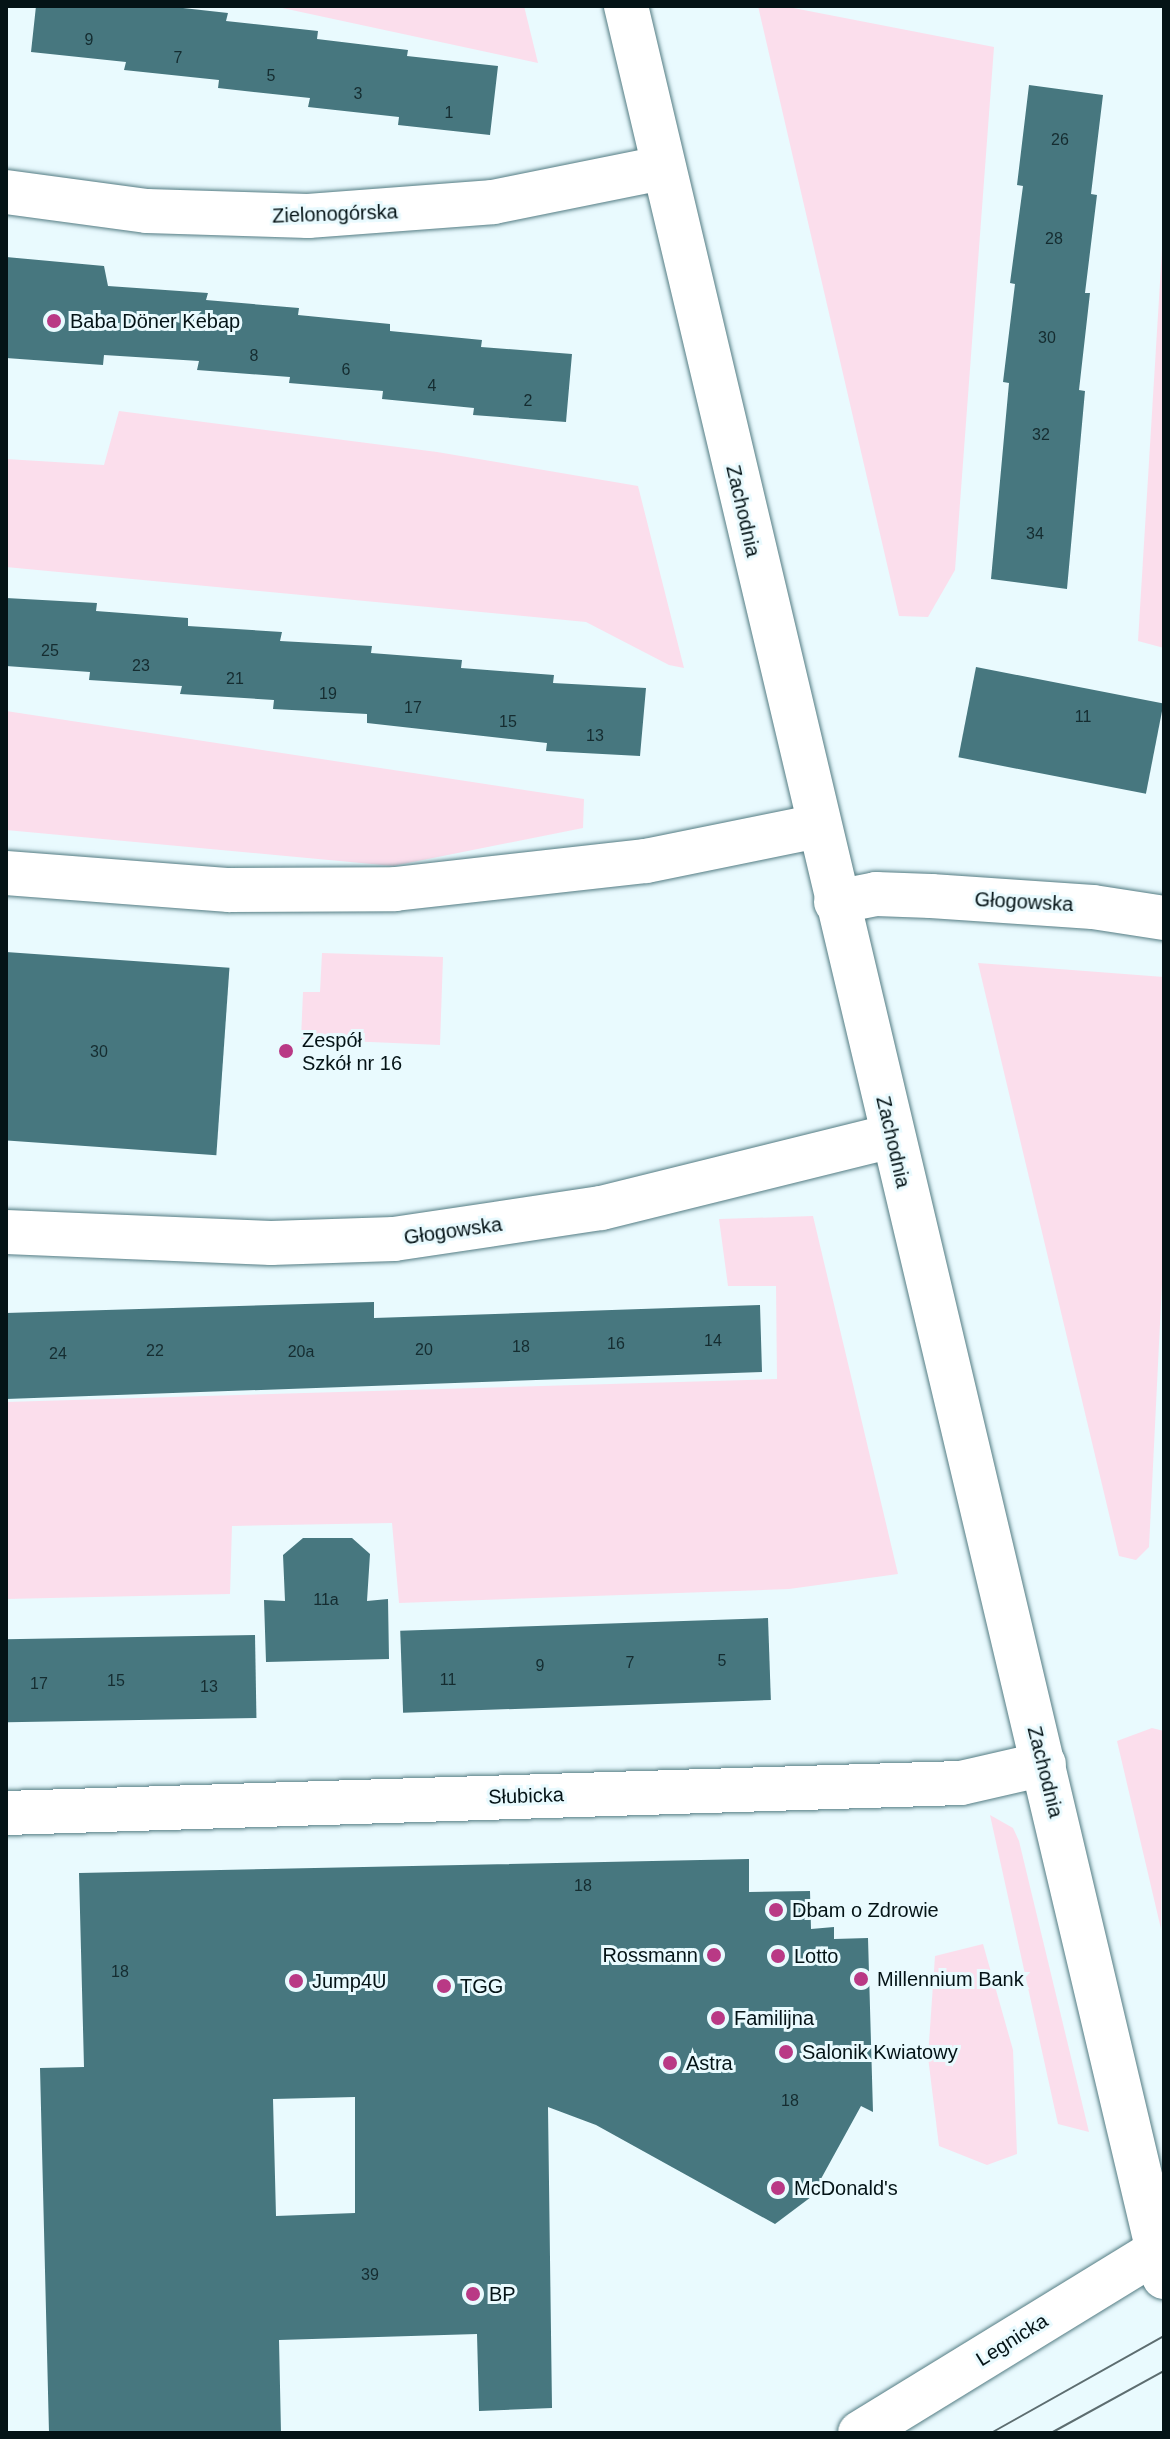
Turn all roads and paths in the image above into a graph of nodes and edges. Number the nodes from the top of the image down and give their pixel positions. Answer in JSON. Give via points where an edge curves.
{"nodes":[{"id":1,"x":626,"y":6,"type":"edge"},
{"id":2,"x":662,"y":168,"type":"junction"},
{"id":3,"x":6,"y":192,"type":"edge"},
{"id":4,"x":818,"y":826,"type":"junction"},
{"id":5,"x":6,"y":873,"type":"edge"},
{"id":6,"x":836,"y":902,"type":"junction"},
{"id":7,"x":1164,"y":918,"type":"edge"},
{"id":8,"x":891,"y":1136,"type":"junction"},
{"id":9,"x":6,"y":1232,"type":"edge"},
{"id":10,"x":1044,"y":1764,"type":"junction"},
{"id":11,"x":6,"y":1813,"type":"edge"},
{"id":12,"x":1162,"y":2258,"type":"edge"},
{"id":13,"x":860,"y":2433,"type":"edge"}],
"edges":[{"from":1,"to":2,"type":"street","name":"Zachodnia"},
{"from":2,"to":3,"type":"street","name":"Zielonogórska","via":[[493,202],[308,216],[147,211]]},
{"from":2,"to":4,"type":"street","name":"Zachodnia"},
{"from":4,"to":5,"type":"street","via":[[646,861],[395,889],[229,890]]},
{"from":4,"to":6,"type":"street","name":"Zachodnia"},
{"from":6,"to":7,"type":"street","name":"Głogowska","via":[[876,894],[931,896],[1093,907]]},
{"from":6,"to":8,"type":"street","name":"Zachodnia"},
{"from":8,"to":9,"type":"street","name":"Głogowska","via":[[601,1208],[394,1239],[256,1243]]},
{"from":8,"to":10,"type":"street","name":"Zachodnia"},
{"from":10,"to":11,"type":"street","name":"Słubicka","via":[[961,1783]]},
{"from":10,"to":12,"type":"street","name":"Zachodnia"},
{"from":12,"to":13,"type":"street","name":"Legnicka"}]}
